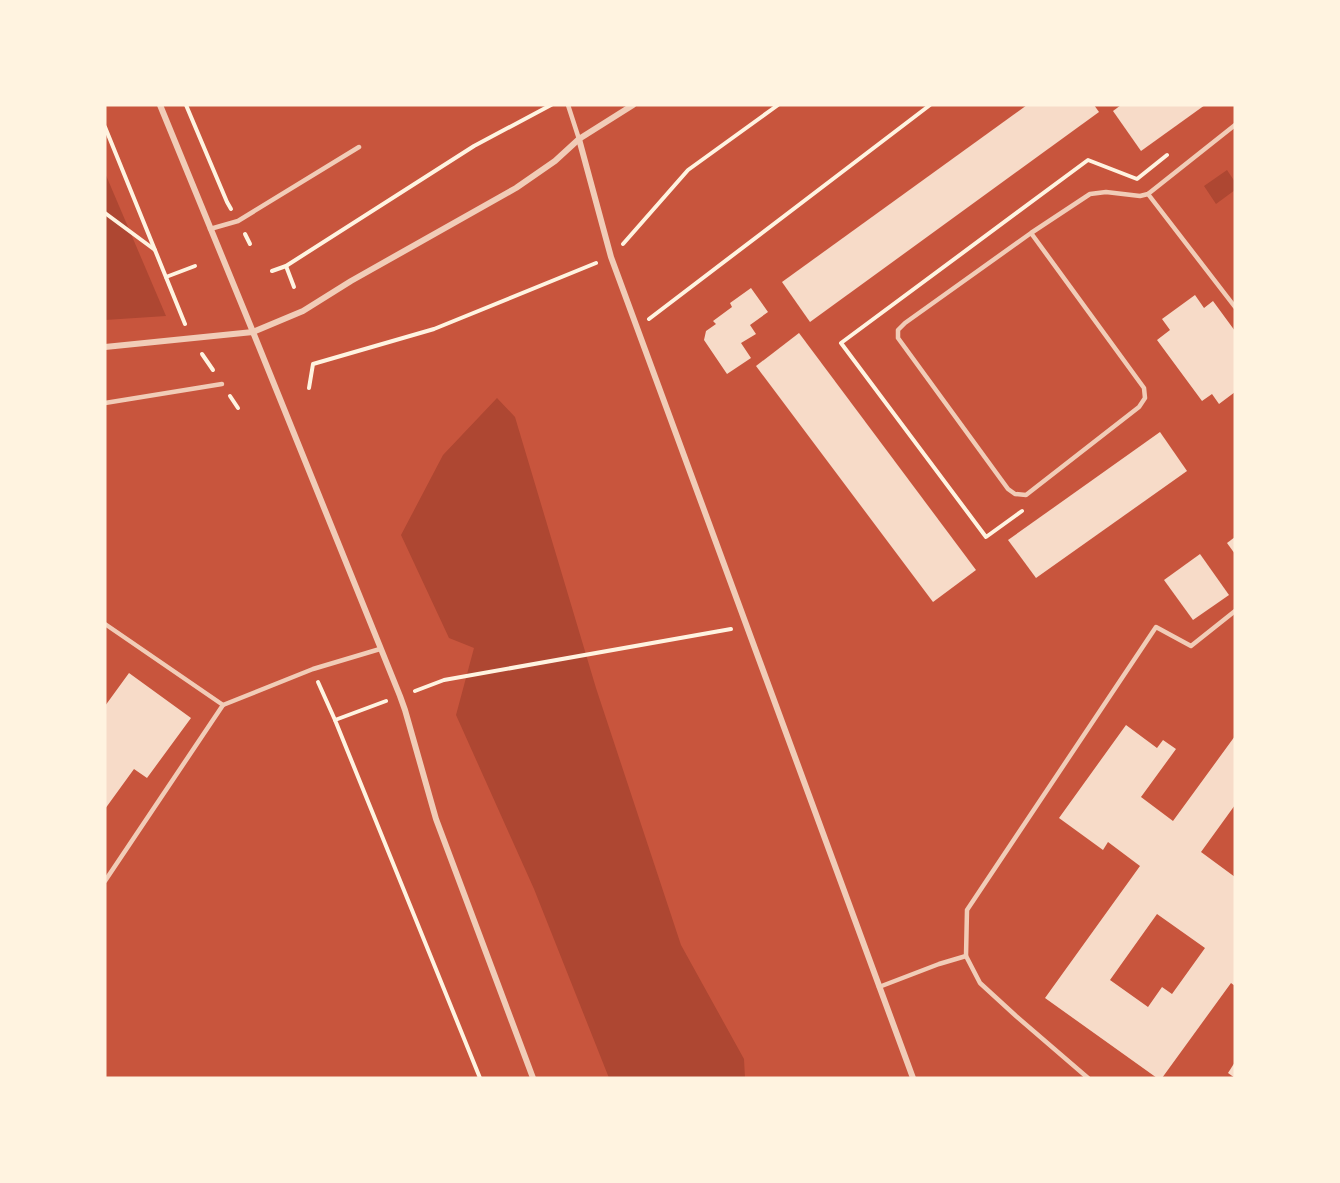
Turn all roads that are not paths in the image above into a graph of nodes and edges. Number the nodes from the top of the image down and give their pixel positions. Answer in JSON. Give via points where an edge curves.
{"nodes":[{"id":1,"x":160,"y":105,"type":"edge"},
{"id":2,"x":568,"y":105,"type":"edge"},
{"id":3,"x":633,"y":105,"type":"edge"},
{"id":4,"x":1235,"y":125,"type":"edge"},
{"id":5,"x":579,"y":139,"type":"junction"},
{"id":6,"x":359,"y":147,"type":"dead end"},
{"id":7,"x":1148,"y":194,"type":"junction"},
{"id":8,"x":210,"y":229,"type":"junction"},
{"id":9,"x":1031,"y":233,"type":"junction"},
{"id":10,"x":1235,"y":307,"type":"edge"},
{"id":11,"x":254,"y":332,"type":"junction"},
{"id":12,"x":105,"y":347,"type":"edge"},
{"id":13,"x":222,"y":384,"type":"road end"},
{"id":14,"x":105,"y":403,"type":"edge"},
{"id":15,"x":1235,"y":611,"type":"edge"},
{"id":16,"x":105,"y":624,"type":"edge"},
{"id":17,"x":380,"y":649,"type":"junction"},
{"id":18,"x":223,"y":705,"type":"junction"},
{"id":19,"x":105,"y":880,"type":"edge"},
{"id":20,"x":966,"y":956,"type":"junction"},
{"id":21,"x":879,"y":987,"type":"junction"},
{"id":22,"x":533,"y":1078,"type":"edge"},
{"id":23,"x":913,"y":1078,"type":"edge"},
{"id":24,"x":1088,"y":1078,"type":"edge"}],
"edges":[{"from":1,"to":8,"type":"street"},
{"from":2,"to":5,"type":"lane"},
{"from":3,"to":5,"type":"street"},
{"from":4,"to":7,"type":"lane"},
{"from":5,"to":11,"type":"street","via":[[516,188],[303,311]]},
{"from":5,"to":21,"type":"street","via":[[611,257]]},
{"from":6,"to":8,"type":"lane","via":[[238,221]]},
{"from":7,"to":9,"type":"lane","via":[[1090,194]]},
{"from":7,"to":10,"type":"lane"},
{"from":8,"to":11,"type":"street"},
{"from":9,"to":9,"type":"lane","via":[[898,330],[898,338],[1008,489],[1026,495],[1139,407],[1145,398],[1144,388]]},
{"from":11,"to":12,"type":"street"},
{"from":11,"to":17,"type":"street"},
{"from":13,"to":14,"type":"lane"},
{"from":15,"to":20,"type":"lane","via":[[1191,646],[1156,627],[967,910]]},
{"from":16,"to":18,"type":"lane"},
{"from":17,"to":18,"type":"lane","via":[[313,669]]},
{"from":17,"to":22,"type":"street","via":[[405,710],[436,819]]},
{"from":18,"to":19,"type":"lane"},
{"from":20,"to":21,"type":"lane"},
{"from":20,"to":24,"type":"lane","via":[[980,983]]},
{"from":21,"to":23,"type":"street"}]}
